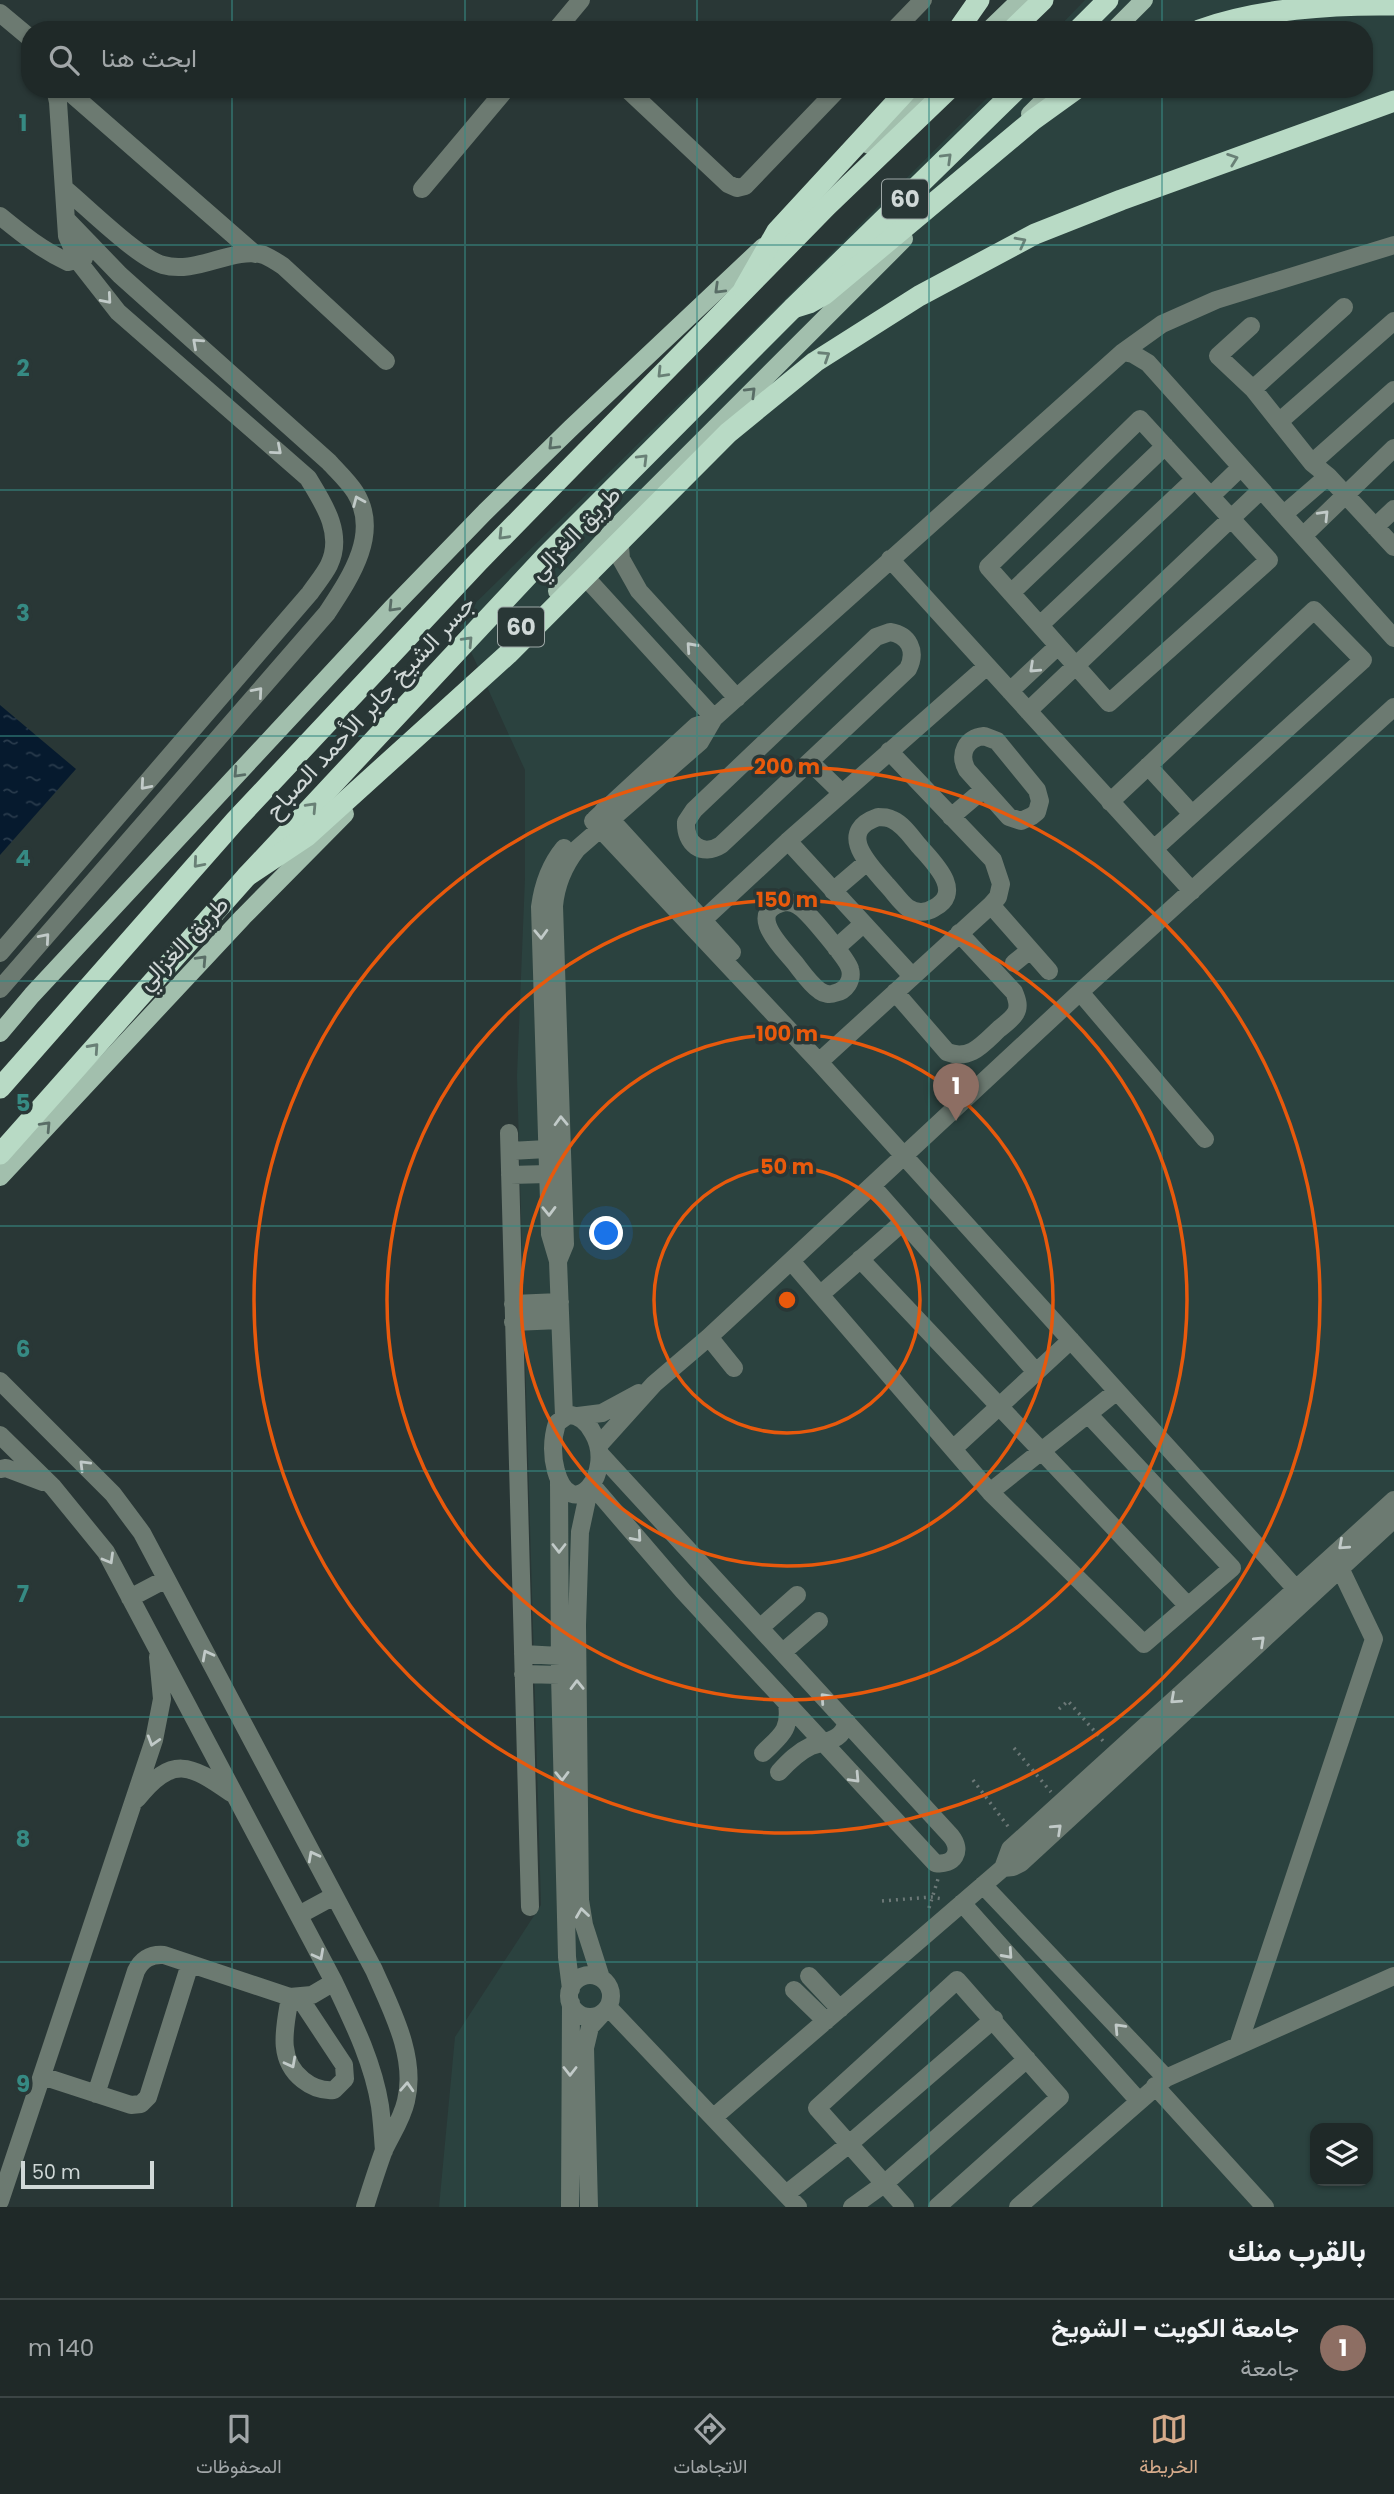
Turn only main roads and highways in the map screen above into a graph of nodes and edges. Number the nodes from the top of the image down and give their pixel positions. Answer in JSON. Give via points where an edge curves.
{"nodes":[{"id":1,"x":979,"y":0,"type":"edge"},
{"id":2,"x":1020,"y":0,"type":"edge"},
{"id":3,"x":1043,"y":0,"type":"edge"},
{"id":4,"x":1108,"y":0,"type":"edge"},
{"id":5,"x":1144,"y":0,"type":"edge"},
{"id":6,"x":1394,"y":5,"type":"edge"},
{"id":7,"x":964,"y":21,"type":"edge"},
{"id":8,"x":998,"y":21,"type":"edge"},
{"id":9,"x":1021,"y":21,"type":"edge"},
{"id":10,"x":1087,"y":21,"type":"edge"},
{"id":11,"x":1123,"y":21,"type":"edge"},
{"id":12,"x":1238,"y":21,"type":"edge"},
{"id":13,"x":900,"y":98,"type":"edge"},
{"id":14,"x":918,"y":98,"type":"edge"},
{"id":15,"x":940,"y":98,"type":"edge"},
{"id":16,"x":1008,"y":98,"type":"edge"},
{"id":17,"x":1046,"y":98,"type":"edge"},
{"id":18,"x":1063,"y":98,"type":"edge"},
{"id":19,"x":1394,"y":101,"type":"edge"},
{"id":20,"x":744,"y":289,"type":"junction"},
{"id":21,"x":793,"y":308,"type":"junction"},
{"id":22,"x":247,"y":876,"type":"junction"},
{"id":23,"x":0,"y":1033,"type":"edge"},
{"id":24,"x":0,"y":1088,"type":"edge"},
{"id":25,"x":0,"y":1154,"type":"edge"},
{"id":26,"x":0,"y":1177,"type":"edge"}],
"edges":[{"from":1,"to":7,"type":"highway"},
{"from":2,"to":8,"type":"main road"},
{"from":3,"to":9,"type":"highway"},
{"from":4,"to":10,"type":"highway"},
{"from":5,"to":11,"type":"main road"},
{"from":6,"to":12,"type":"highway","via":[[1311,8]]},
{"from":13,"to":20,"type":"highway","bridge":true,"via":[[777,231]]},
{"from":14,"to":23,"type":"main road","number":"60","one_way":true,"via":[[485,512]]},
{"from":15,"to":20,"type":"highway","number":"60","bridge":true},
{"from":21,"to":16,"type":"highway","number":"60","one_way":true},
{"from":26,"to":17,"type":"main road","name":"طريق الغزالي","number":"60","one_way":true,"via":[[619,524]]},
{"from":18,"to":21,"type":"highway","bridge":true,"via":[[825,293]]},
{"from":22,"to":19,"type":"highway","one_way":true,"bridge":true,"via":[[307,836],[508,654],[728,433],[815,362],[919,296],[1035,234]]},
{"from":20,"to":24,"type":"highway","name":"جسر الشيخ جابر الأحمد الصباح","number":"60","one_way":true,"via":[[244,811]]},
{"from":22,"to":21,"type":"highway","name":"جسر الشيخ جابر الأحمد الصباح","number":"60","one_way":true,"bridge":true,"via":[[547,556]]},
{"from":25,"to":22,"type":"highway","name":"جسر الشيخ جابر الأحمد الصباح","number":"60","one_way":true}]}
